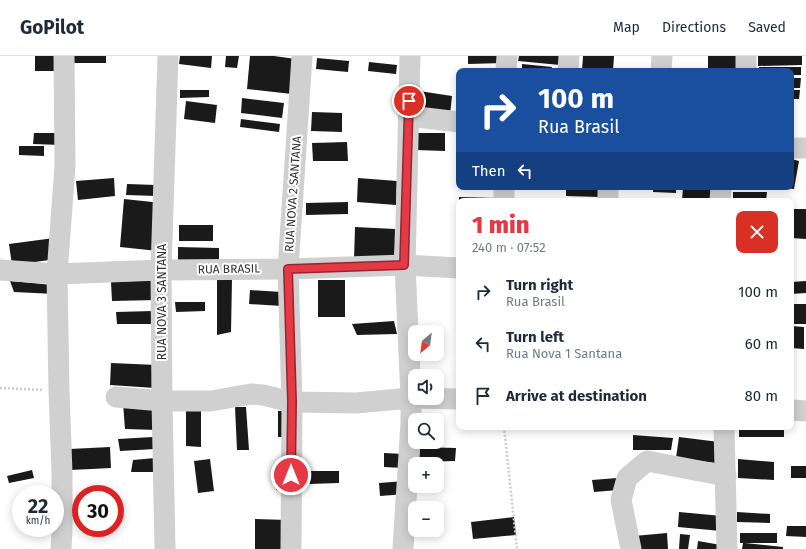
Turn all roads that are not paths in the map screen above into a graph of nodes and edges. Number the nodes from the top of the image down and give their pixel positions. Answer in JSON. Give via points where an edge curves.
{"nodes":[{"id":1,"x":64,"y":56,"type":"edge"},
{"id":2,"x":168,"y":56,"type":"edge"},
{"id":3,"x":302,"y":56,"type":"edge"},
{"id":4,"x":410,"y":56,"type":"edge"},
{"id":5,"x":507,"y":56,"type":"edge"},
{"id":6,"x":569,"y":56,"type":"edge"},
{"id":7,"x":662,"y":56,"type":"edge"},
{"id":8,"x":746,"y":56,"type":"edge"},
{"id":9,"x":506,"y":68,"type":"edge"},
{"id":10,"x":568,"y":68,"type":"edge"},
{"id":11,"x":661,"y":68,"type":"edge"},
{"id":12,"x":746,"y":68,"type":"edge"},
{"id":13,"x":409,"y":116,"type":"junction"},
{"id":14,"x":456,"y":122,"type":"edge"},
{"id":15,"x":794,"y":148,"type":"edge"},
{"id":16,"x":806,"y":148,"type":"edge"},
{"id":17,"x":404,"y":265,"type":"junction"},
{"id":18,"x":456,"y":268,"type":"edge"},
{"id":19,"x":288,"y":269,"type":"junction"},
{"id":20,"x":0,"y":270,"type":"edge"},
{"id":21,"x":161,"y":270,"type":"junction"},
{"id":22,"x":57,"y":274,"type":"junction"},
{"id":23,"x":409,"y":369,"type":"edge"},
{"id":24,"x":116,"y":397,"type":"dead end"},
{"id":25,"x":408,"y":398,"type":"edge"},
{"id":26,"x":444,"y":399,"type":"edge"},
{"id":27,"x":456,"y":399,"type":"edge"},
{"id":28,"x":162,"y":401,"type":"junction"},
{"id":29,"x":292,"y":402,"type":"junction"},
{"id":30,"x":411,"y":405,"type":"edge"},
{"id":31,"x":794,"y":410,"type":"edge"},
{"id":32,"x":806,"y":411,"type":"edge"},
{"id":33,"x":724,"y":430,"type":"edge"},
{"id":34,"x":726,"y":476,"type":"junction"},
{"id":35,"x":61,"y":549,"type":"edge"},
{"id":36,"x":164,"y":549,"type":"edge"},
{"id":37,"x":291,"y":549,"type":"edge"},
{"id":38,"x":403,"y":549,"type":"edge"},
{"id":39,"x":631,"y":549,"type":"edge"},
{"id":40,"x":727,"y":549,"type":"edge"}],
"edges":[{"from":1,"to":22,"type":"street","via":[[65,166]]},
{"from":2,"to":21,"type":"street","name":"RUA NOVA 3 SANTANA"},
{"from":3,"to":19,"type":"street","name":"RUA NOVA 2 SANTANA"},
{"from":4,"to":13,"type":"street"},
{"from":5,"to":9,"type":"street"},
{"from":6,"to":10,"type":"street"},
{"from":7,"to":11,"type":"street"},
{"from":8,"to":12,"type":"street"},
{"from":13,"to":14,"type":"street"},
{"from":13,"to":17,"type":"street"},
{"from":15,"to":16,"type":"street"},
{"from":17,"to":18,"type":"street","name":"RUA BRASIL"},
{"from":17,"to":19,"type":"street","name":"RUA BRASIL"},
{"from":17,"to":23,"type":"street"},
{"from":19,"to":21,"type":"street","name":"RUA BRASIL"},
{"from":19,"to":29,"type":"street","name":"RUA NOVA 2 SANTANA"},
{"from":20,"to":22,"type":"street","name":"RUA BRASIL"},
{"from":21,"to":22,"type":"street","name":"RUA BRASIL"},
{"from":21,"to":28,"type":"street","name":"RUA NOVA 3 SANTANA"},
{"from":22,"to":35,"type":"street"},
{"from":24,"to":28,"type":"street"},
{"from":25,"to":29,"type":"street","via":[[356,403]]},
{"from":26,"to":27,"type":"street"},
{"from":28,"to":29,"type":"street","via":[[211,401],[251,394]]},
{"from":28,"to":36,"type":"street","name":"RUA NOVA 3 SANTANA"},
{"from":29,"to":37,"type":"street","name":"RUA NOVA 2 SANTANA"},
{"from":30,"to":38,"type":"street"},
{"from":31,"to":32,"type":"street"},
{"from":33,"to":34,"type":"street"},
{"from":34,"to":39,"type":"street","via":[[647,461],[627,478],[621,500]]},
{"from":34,"to":40,"type":"street"}]}
